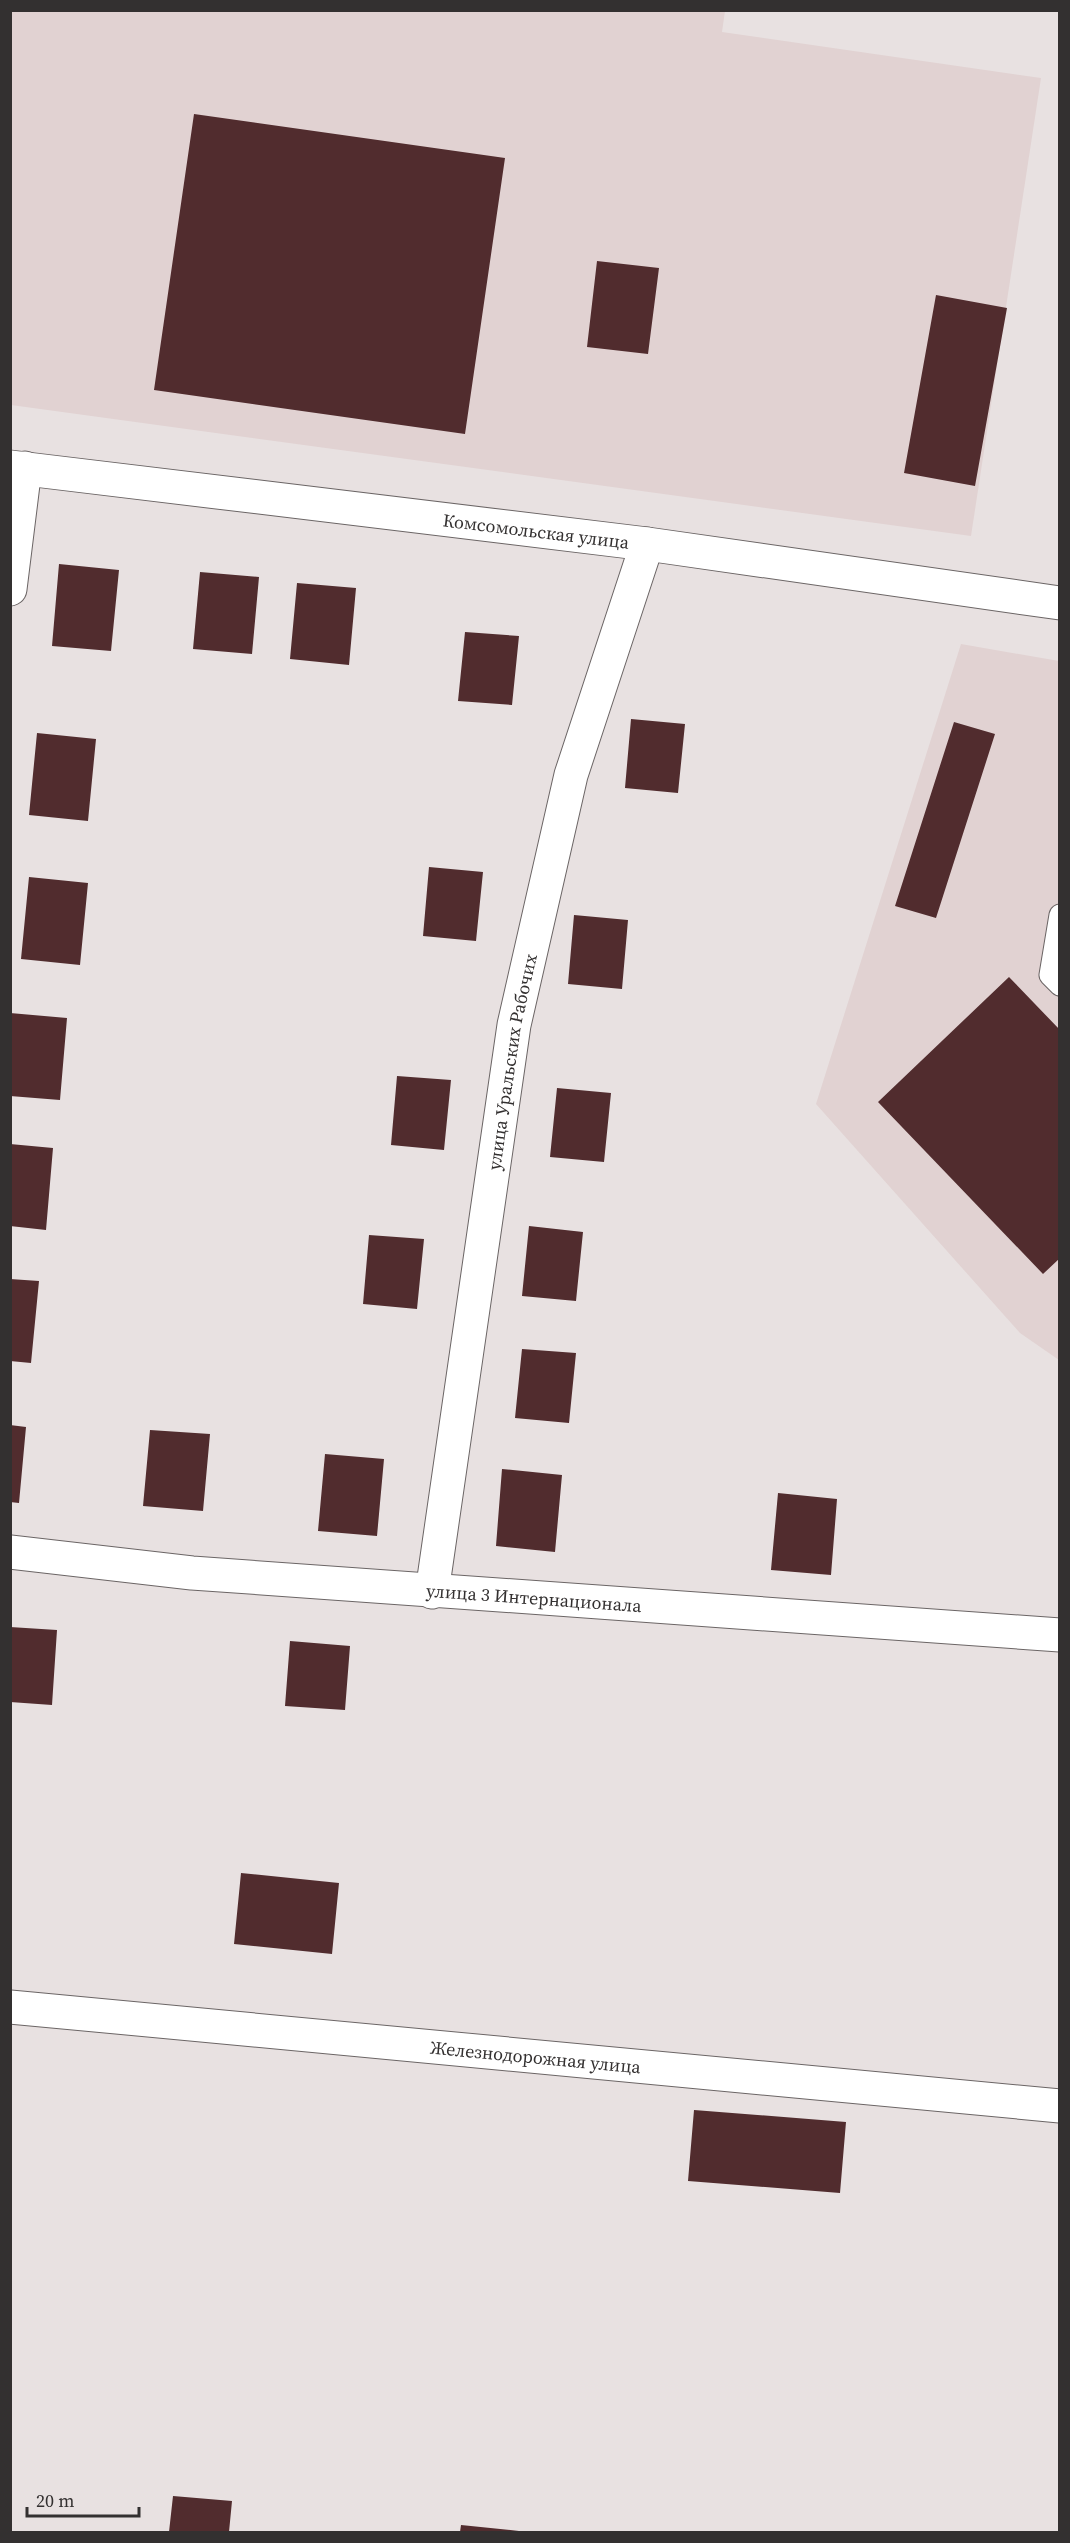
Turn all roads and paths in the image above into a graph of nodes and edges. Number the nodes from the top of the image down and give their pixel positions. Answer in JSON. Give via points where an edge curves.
{"nodes":[{"id":1,"x":18,"y":467,"type":"edge"},
{"id":2,"x":647,"y":544,"type":"junction"},
{"id":3,"x":10,"y":589,"type":"edge"},
{"id":4,"x":1059,"y":603,"type":"edge"},
{"id":5,"x":1059,"y":915,"type":"edge"},
{"id":6,"x":1059,"y":985,"type":"edge"},
{"id":7,"x":10,"y":1552,"type":"edge"},
{"id":8,"x":432,"y":1592,"type":"junction"},
{"id":9,"x":1059,"y":1635,"type":"edge"},
{"id":10,"x":10,"y":2007,"type":"edge"},
{"id":11,"x":1059,"y":2106,"type":"edge"}],
"edges":[{"from":1,"to":2,"type":"street","name":"Комсомольская улица"},
{"from":1,"to":3,"type":"street"},
{"from":2,"to":4,"type":"street","name":"Комсомольская улица"},
{"from":2,"to":8,"type":"street","name":"улица Уральских Рабочих","via":[[571,775],[514,1025]]},
{"from":5,"to":6,"type":"lane","via":[[1050,975]]},
{"from":7,"to":8,"type":"street","name":"улица 3 Интернационала","via":[[192,1573]]},
{"from":8,"to":9,"type":"street","name":"улица 3 Интернационала"},
{"from":10,"to":11,"type":"street","name":"Железнодорожная улица"}]}
